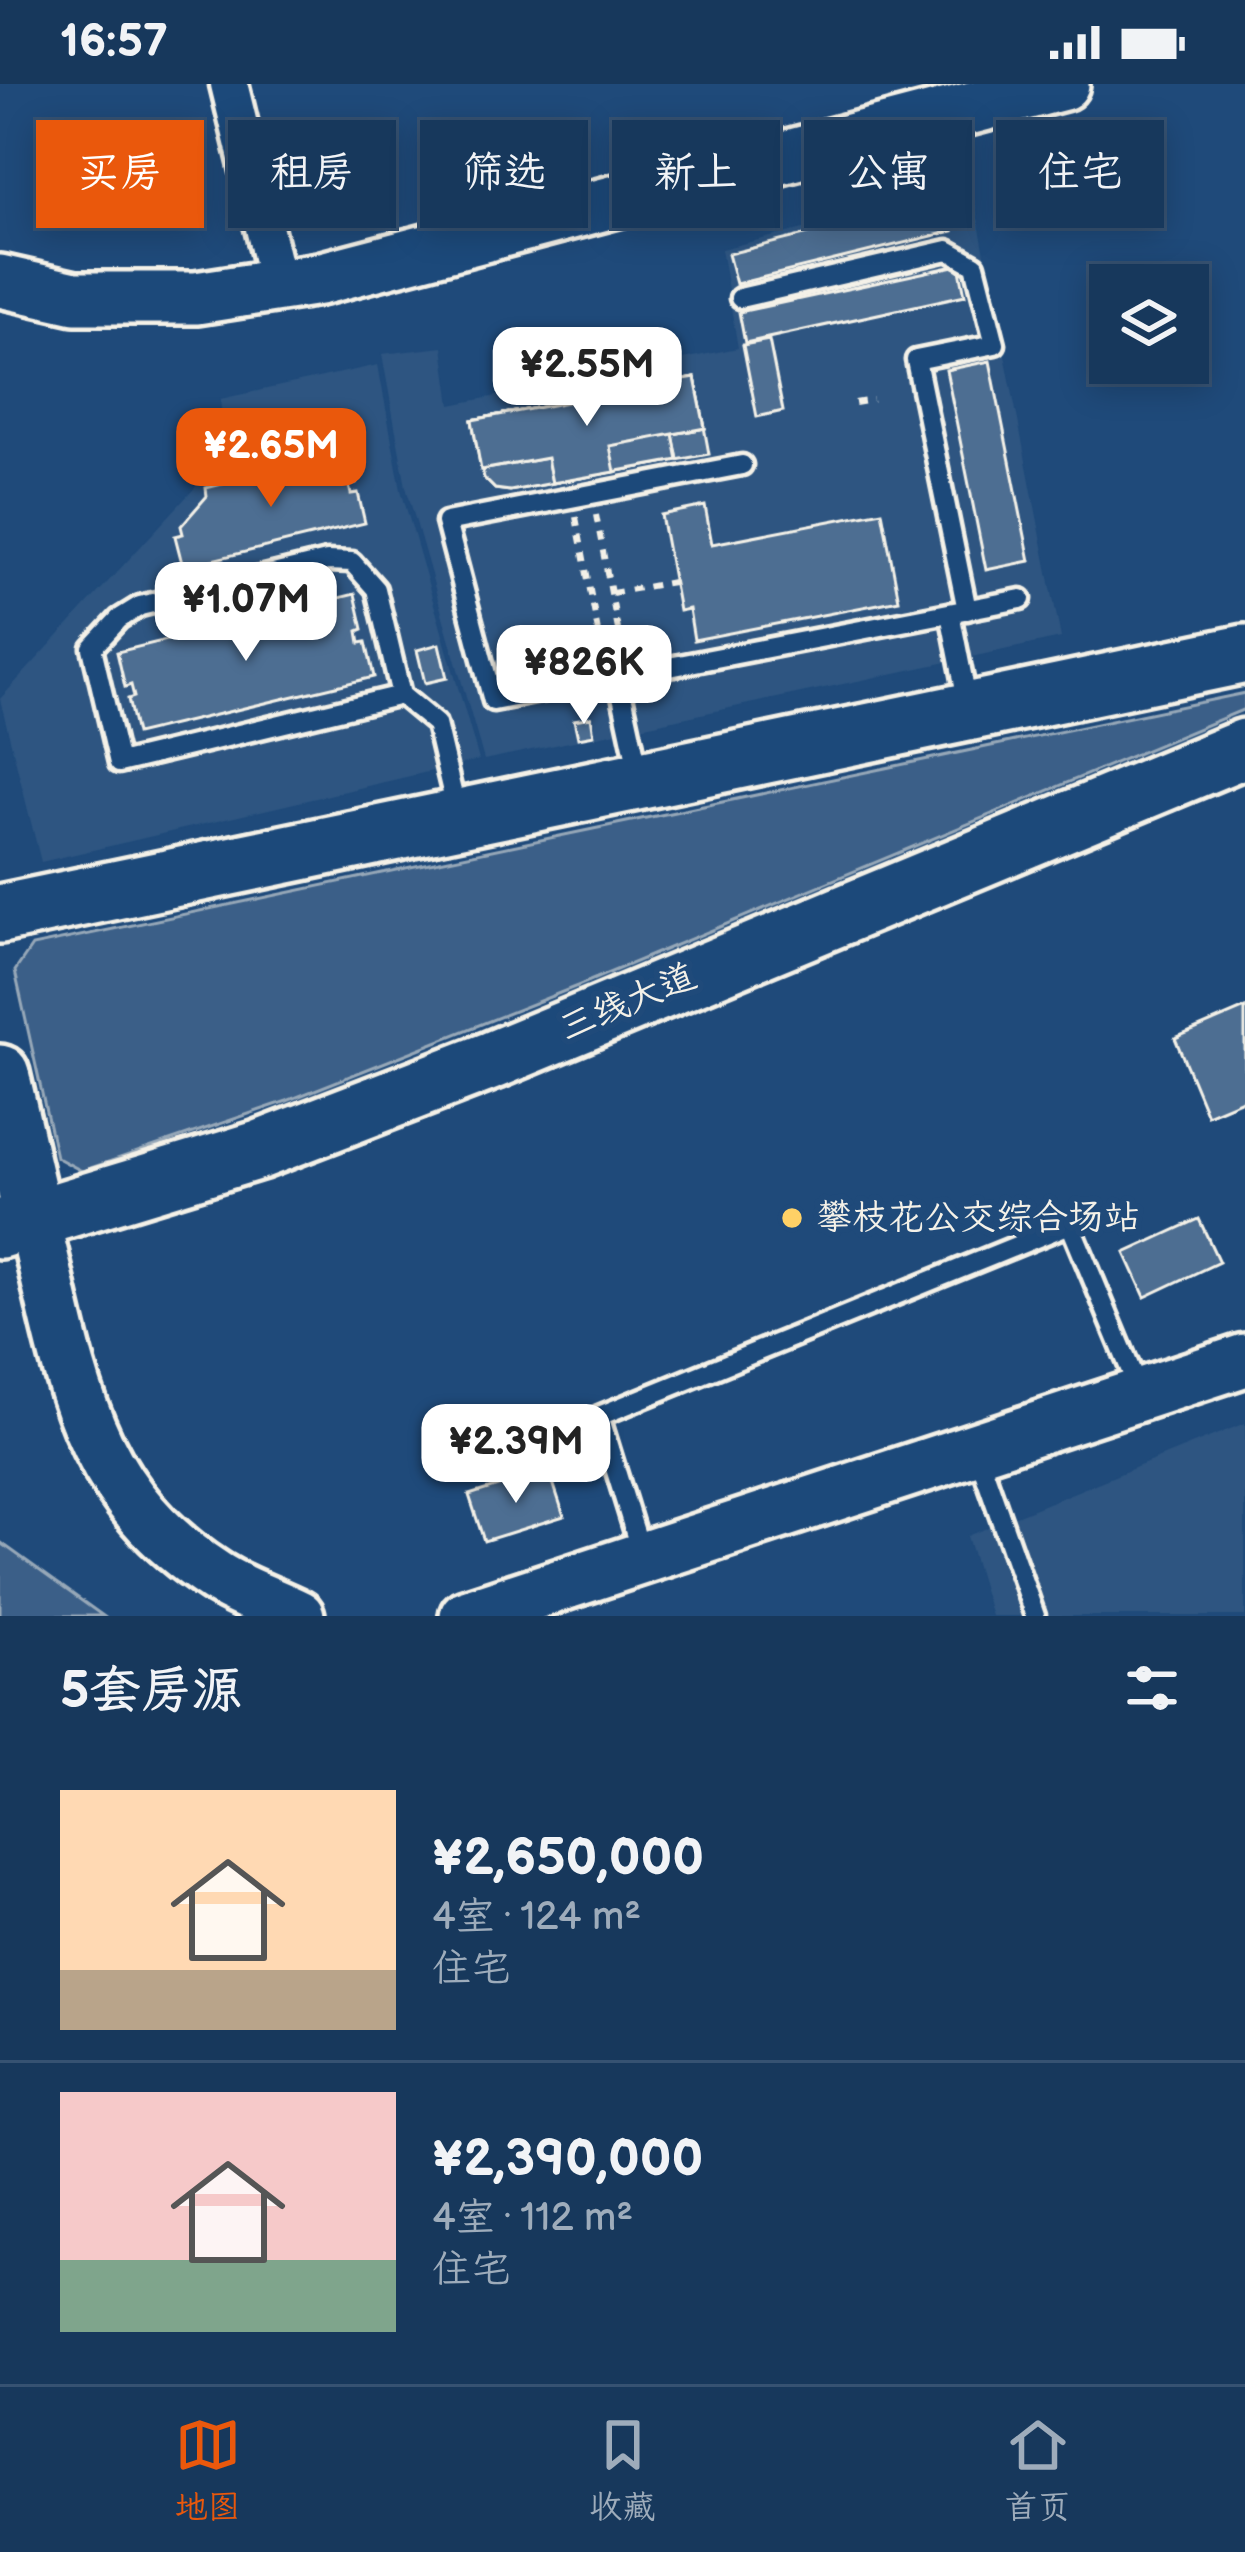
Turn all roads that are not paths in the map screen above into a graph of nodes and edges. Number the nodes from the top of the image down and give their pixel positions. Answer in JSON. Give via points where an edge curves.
{"nodes":[{"id":1,"x":229,"y":84,"type":"edge"},
{"id":2,"x":1063,"y":84,"type":"edge"},
{"id":3,"x":0,"y":281,"type":"edge"},
{"id":4,"x":278,"y":285,"type":"junction"},
{"id":5,"x":740,"y":298,"type":"dead end"},
{"id":6,"x":742,"y":465,"type":"dead end"},
{"id":7,"x":1021,"y":599,"type":"dead end"},
{"id":8,"x":959,"y":611,"type":"junction"},
{"id":9,"x":1243,"y":655,"type":"edge"},
{"id":10,"x":617,"y":677,"type":"junction"},
{"id":11,"x":401,"y":695,"type":"junction"},
{"id":12,"x":969,"y":710,"type":"junction"},
{"id":13,"x":1245,"y":748,"type":"edge"},
{"id":14,"x":640,"y":778,"type":"junction"},
{"id":15,"x":458,"y":817,"type":"junction"},
{"id":16,"x":0,"y":914,"type":"edge"},
{"id":17,"x":0,"y":1074,"type":"edge"},
{"id":18,"x":17,"y":1226,"type":"edge"},
{"id":19,"x":1245,"y":1360,"type":"edge"},
{"id":20,"x":1141,"y":1394,"type":"junction"},
{"id":21,"x":976,"y":1449,"type":"junction"},
{"id":22,"x":643,"y":1558,"type":"junction"},
{"id":23,"x":477,"y":1614,"type":"edge"},
{"id":24,"x":298,"y":1616,"type":"edge"},
{"id":25,"x":1035,"y":1616,"type":"edge"}],
"edges":[{"from":1,"to":4,"type":"street"},
{"from":2,"to":4,"type":"street"},
{"from":3,"to":4,"type":"street","via":[[75,298],[196,298]]},
{"from":5,"to":8,"type":"lane","via":[[948,250],[976,266],[995,344],[916,360]]},
{"from":6,"to":10,"type":"lane","via":[[446,522],[493,701]]},
{"from":7,"to":8,"type":"lane"},
{"from":8,"to":10,"type":"lane"},
{"from":8,"to":12,"type":"lane"},
{"from":9,"to":12,"type":"main road"},
{"from":10,"to":14,"type":"lane"},
{"from":11,"to":11,"type":"lane","via":[[119,763],[92,648],[140,606],[340,560],[363,568],[376,589]]},
{"from":11,"to":15,"type":"lane","via":[[436,724]]},
{"from":12,"to":14,"type":"main road"},
{"from":13,"to":18,"type":"main road","name":"三线大道","via":[[472,1068],[260,1150]]},
{"from":14,"to":15,"type":"main road"},
{"from":15,"to":16,"type":"main road"},
{"from":17,"to":18,"type":"main road"},
{"from":18,"to":24,"type":"street","via":[[85,1428],[136,1510],[216,1577]]},
{"from":19,"to":20,"type":"street"},
{"from":20,"to":21,"type":"street"},
{"from":20,"to":22,"type":"lane","via":[[1070,1224],[599,1417]]},
{"from":21,"to":22,"type":"street"},
{"from":21,"to":25,"type":"lane"},
{"from":22,"to":23,"type":"street"}]}
